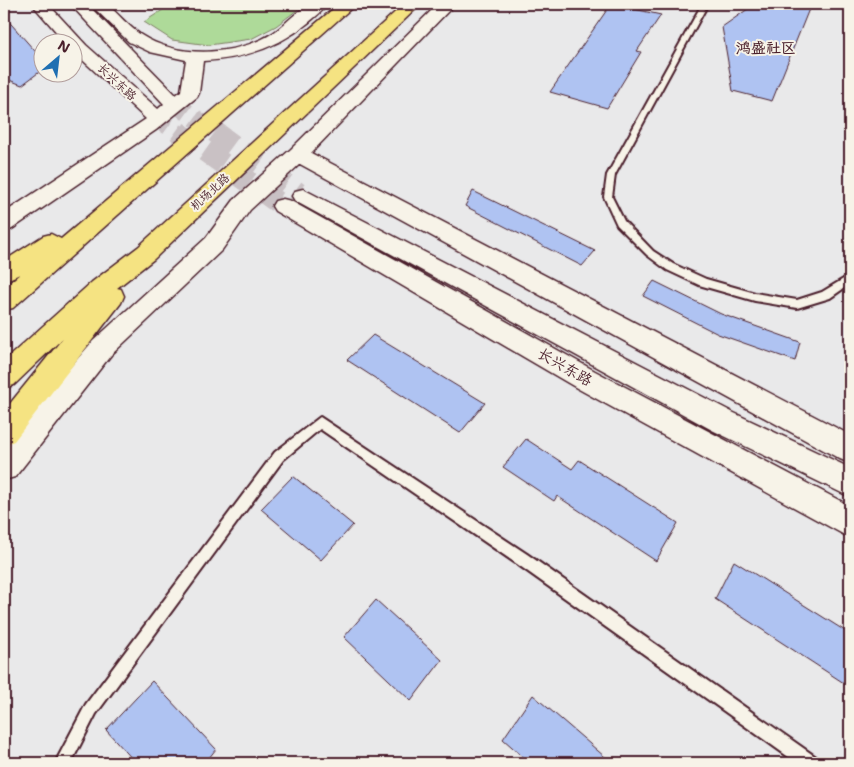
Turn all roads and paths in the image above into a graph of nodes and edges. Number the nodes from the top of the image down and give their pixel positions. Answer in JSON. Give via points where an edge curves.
{"nodes":[{"id":1,"x":40,"y":4,"type":"edge"},
{"id":2,"x":78,"y":4,"type":"edge"},
{"id":3,"x":98,"y":4,"type":"edge"},
{"id":4,"x":320,"y":4,"type":"edge"},
{"id":5,"x":348,"y":4,"type":"edge"},
{"id":6,"x":412,"y":4,"type":"edge"},
{"id":7,"x":447,"y":4,"type":"edge"},
{"id":8,"x":705,"y":4,"type":"edge"},
{"id":9,"x":195,"y":56,"type":"junction"},
{"id":10,"x":173,"y":102,"type":"tunnel mouth"},
{"id":11,"x":154,"y":116,"type":"tunnel mouth"},
{"id":12,"x":298,"y":154,"type":"junction"},
{"id":13,"x":142,"y":183,"type":"junction"},
{"id":14,"x":4,"y":224,"type":"edge"},
{"id":15,"x":146,"y":253,"type":"junction"},
{"id":16,"x":4,"y":272,"type":"edge"},
{"id":17,"x":850,"y":279,"type":"edge"},
{"id":18,"x":4,"y":301,"type":"edge"},
{"id":19,"x":4,"y":377,"type":"edge"},
{"id":20,"x":4,"y":432,"type":"edge"},
{"id":21,"x":850,"y":450,"type":"edge"},
{"id":22,"x":4,"y":466,"type":"edge"},
{"id":23,"x":850,"y":483,"type":"edge"},
{"id":24,"x":850,"y":523,"type":"edge"},
{"id":25,"x":63,"y":763,"type":"edge"},
{"id":26,"x":810,"y":763,"type":"edge"}],
"edges":[{"from":1,"to":11,"type":"main road","name":"长兴东路","via":[[82,49]]},
{"from":2,"to":10,"type":"main road","name":"长兴东路"},
{"from":3,"to":9,"type":"main road","via":[[139,41],[166,54]]},
{"from":4,"to":9,"type":"main road","via":[[269,42],[228,54]]},
{"from":5,"to":13,"type":"highway"},
{"from":6,"to":15,"type":"highway","name":"机场北路"},
{"from":7,"to":12,"type":"main road"},
{"from":8,"to":17,"type":"lane","via":[[611,175],[608,197],[620,223],[650,253],[670,267],[703,282],[755,297],[797,304],[826,295]]},
{"from":9,"to":14,"type":"main road","via":[[190,93],[149,126]]},
{"from":12,"to":21,"type":"main road"},
{"from":12,"to":22,"type":"main road","via":[[242,204],[214,244],[102,348]]},
{"from":13,"to":16,"type":"highway"},
{"from":13,"to":18,"type":"highway"},
{"from":15,"to":19,"type":"highway","name":"机场北路","via":[[101,288]]},
{"from":15,"to":20,"type":"highway"},
{"from":23,"to":24,"type":"main road","name":"长兴东路","via":[[722,421],[291,199],[585,379]]},
{"from":25,"to":26,"type":"lane","via":[[91,709],[279,456],[320,422],[522,559]]}]}
